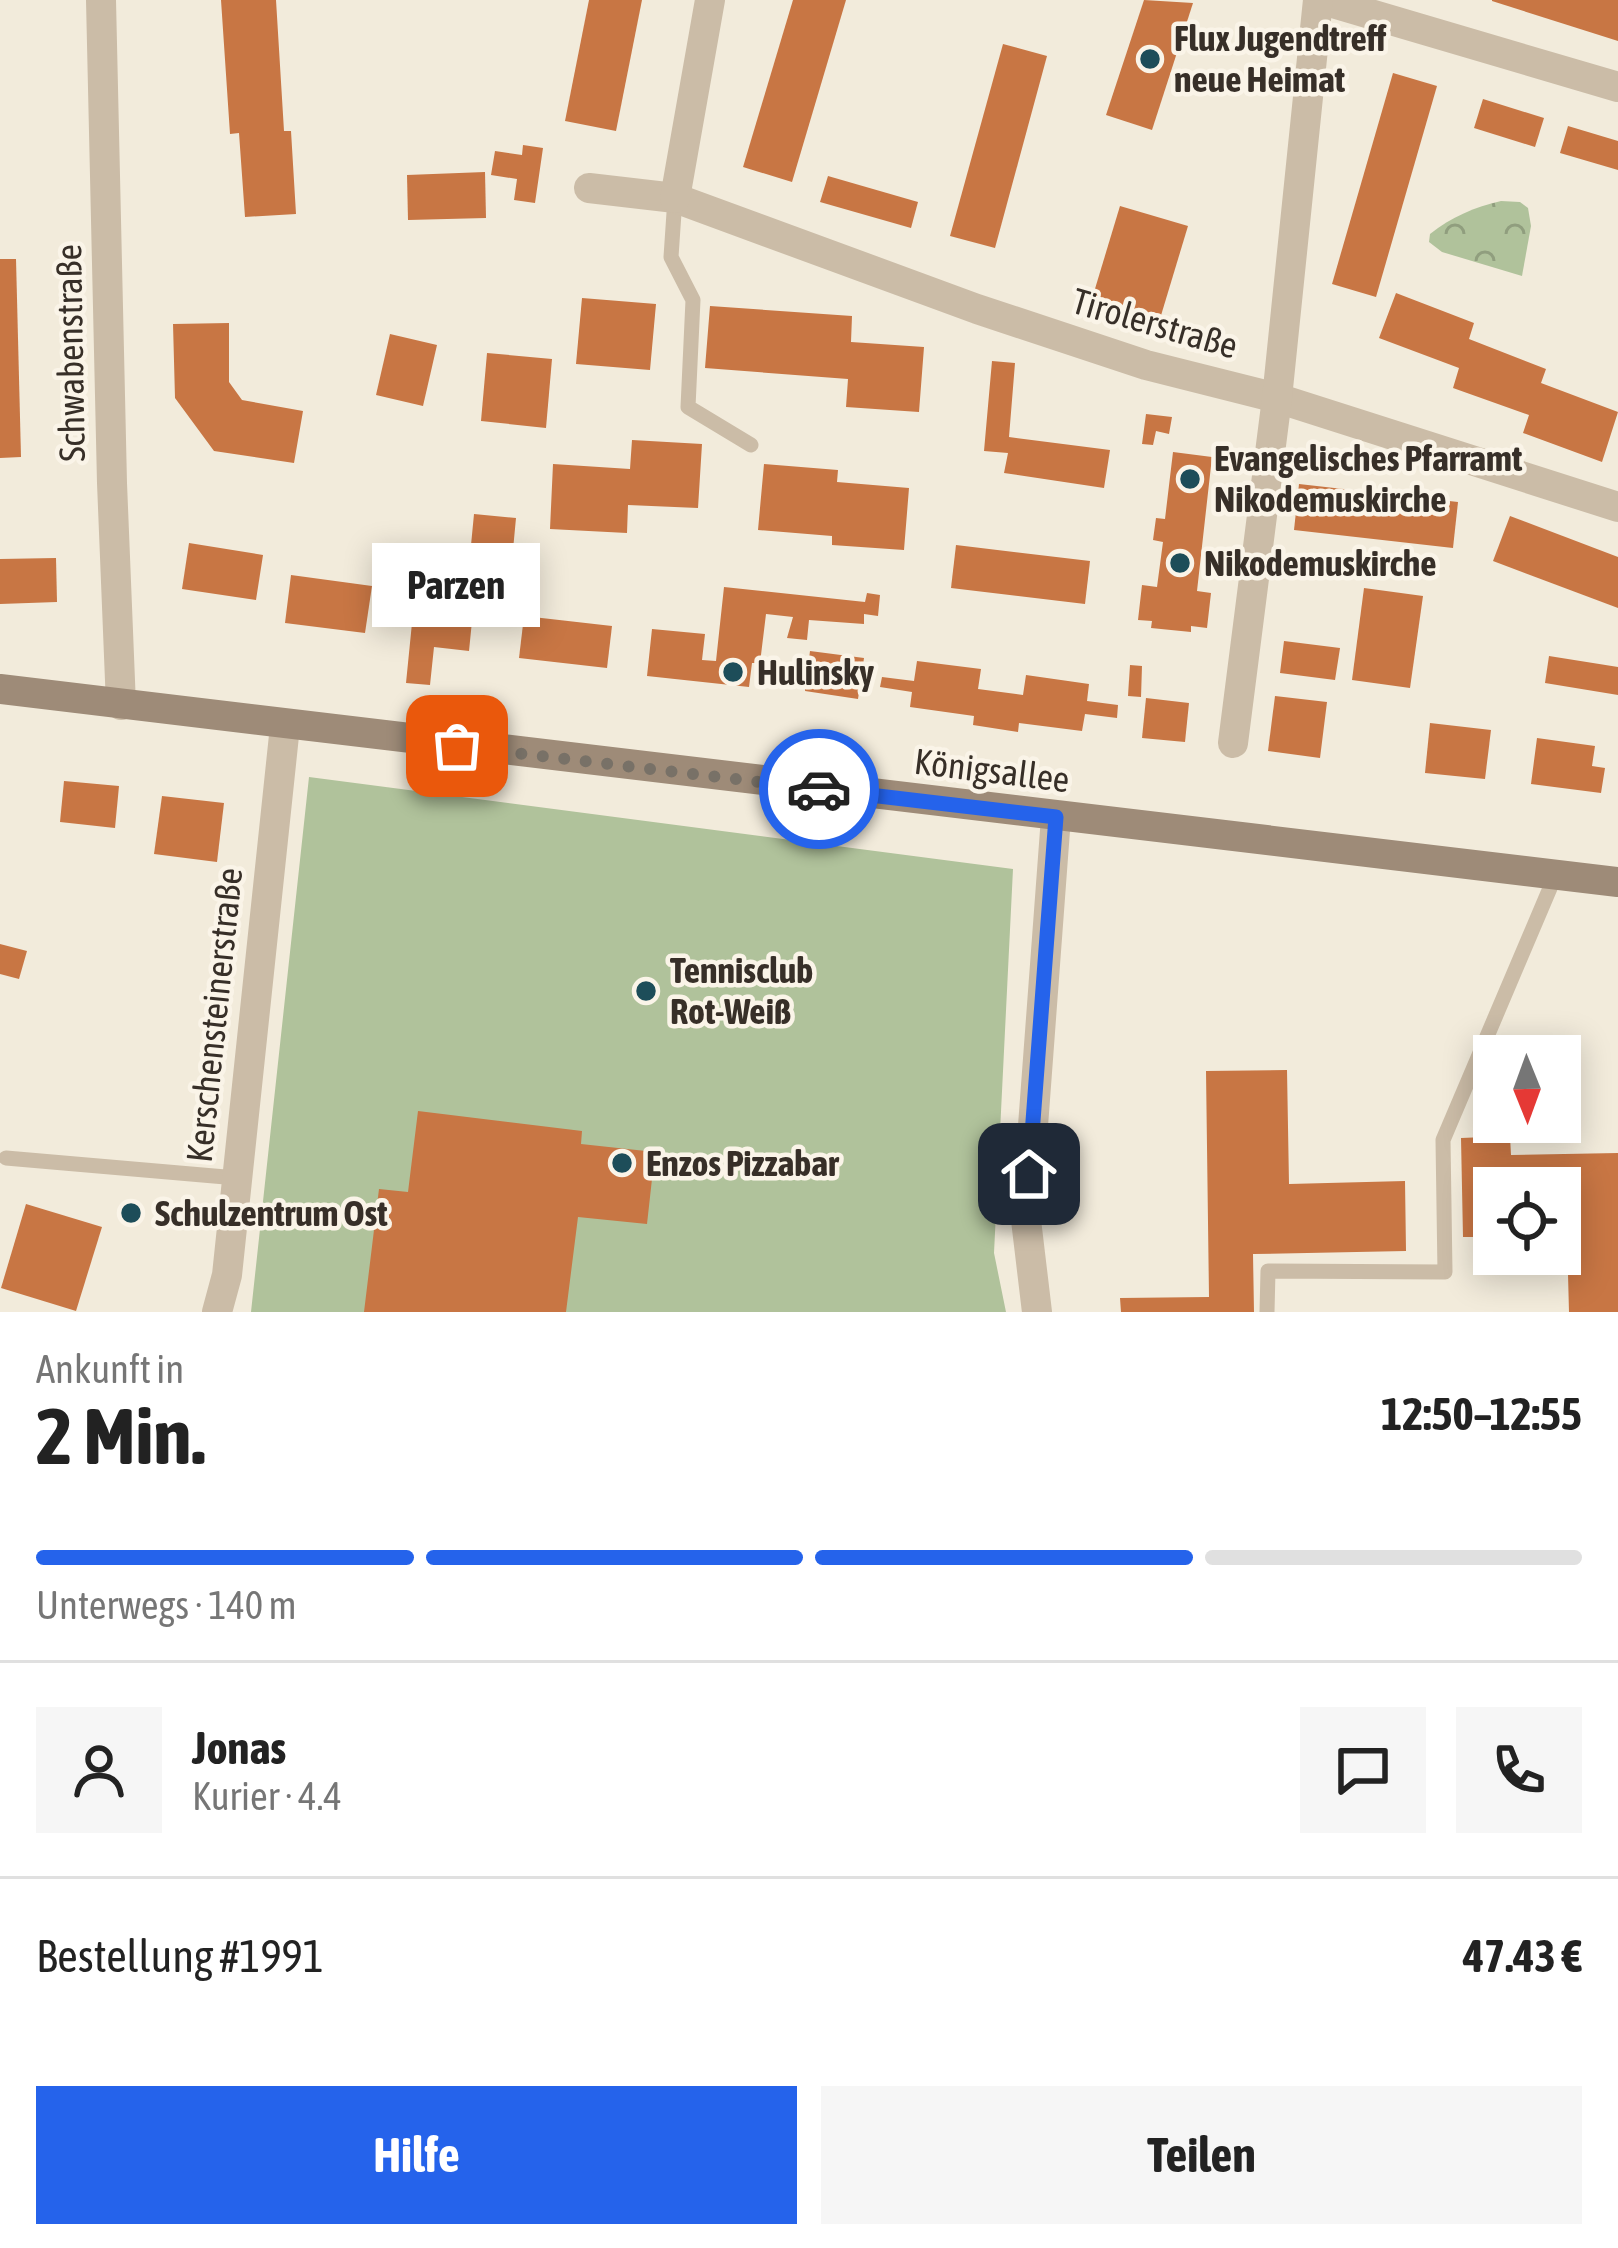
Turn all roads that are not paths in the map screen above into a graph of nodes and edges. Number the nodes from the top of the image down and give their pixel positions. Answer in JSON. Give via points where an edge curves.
{"nodes":[{"id":1,"x":101,"y":0,"type":"edge"},
{"id":2,"x":710,"y":0,"type":"edge"},
{"id":3,"x":1321,"y":0,"type":"edge"},
{"id":4,"x":1618,"y":87,"type":"edge"},
{"id":5,"x":589,"y":188,"type":"dead end"},
{"id":6,"x":675,"y":198,"type":"junction"},
{"id":7,"x":1276,"y":398,"type":"junction"},
{"id":8,"x":751,"y":445,"type":"dead end"},
{"id":9,"x":1618,"y":507,"type":"edge"},
{"id":10,"x":0,"y":689,"type":"edge"},
{"id":11,"x":122,"y":705,"type":"junction"},
{"id":12,"x":285,"y":726,"type":"junction"},
{"id":13,"x":1233,"y":743,"type":"dead end"},
{"id":14,"x":1056,"y":817,"type":"junction"},
{"id":15,"x":1556,"y":874,"type":"junction"},
{"id":16,"x":1618,"y":882,"type":"edge"},
{"id":17,"x":6,"y":1158,"type":"dead end"},
{"id":18,"x":237,"y":1178,"type":"junction"},
{"id":19,"x":217,"y":1312,"type":"edge"},
{"id":20,"x":1037,"y":1312,"type":"edge"},
{"id":21,"x":1267,"y":1312,"type":"edge"}],
"edges":[{"from":1,"to":11,"type":"street","name":"Schwabenstraße"},
{"from":2,"to":6,"type":"street"},
{"from":3,"to":4,"type":"street"},
{"from":3,"to":7,"type":"street"},
{"from":5,"to":6,"type":"street","name":"Tirolerstraße"},
{"from":6,"to":7,"type":"street","name":"Tirolerstraße","via":[[976,309]]},
{"from":6,"to":8,"type":"lane","via":[[671,257],[693,300],[688,407]]},
{"from":7,"to":9,"type":"street","name":"Tirolerstraße"},
{"from":7,"to":13,"type":"street"},
{"from":10,"to":11,"type":"main road","name":"Königsallee"},
{"from":11,"to":12,"type":"main road","name":"Königsallee"},
{"from":12,"to":14,"type":"main road","name":"Königsallee"},
{"from":12,"to":18,"type":"street","name":"Kerschensteinerstraße"},
{"from":14,"to":15,"type":"main road","name":"Königsallee"},
{"from":14,"to":20,"type":"street","via":[[1026,1220]]},
{"from":15,"to":16,"type":"main road","name":"Königsallee"},
{"from":15,"to":21,"type":"lane","via":[[1443,1140],[1445,1272],[1268,1271]]},
{"from":17,"to":18,"type":"lane"},
{"from":18,"to":19,"type":"street","name":"Kerschensteinerstraße"}]}
